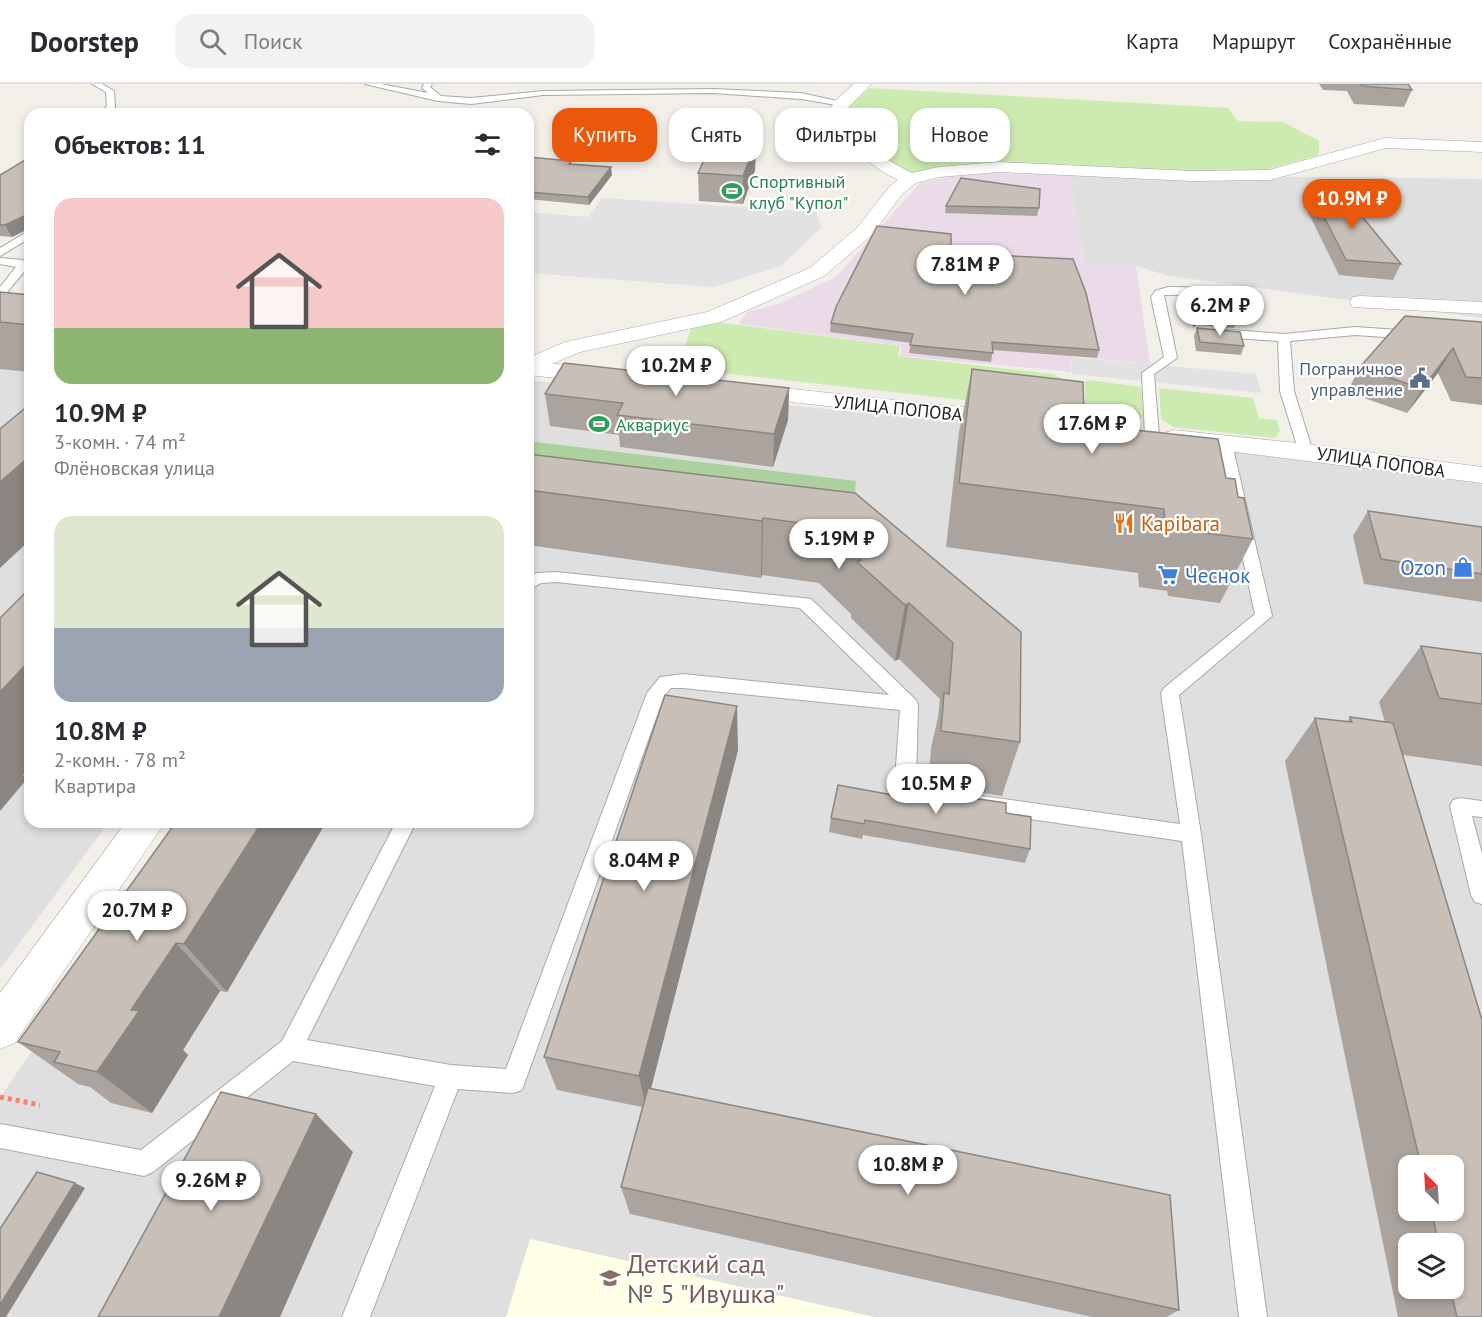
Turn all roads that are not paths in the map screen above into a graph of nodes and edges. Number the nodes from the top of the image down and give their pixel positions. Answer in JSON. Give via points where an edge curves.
{"nodes":[{"id":1,"x":96,"y":84,"type":"edge"},
{"id":2,"x":369,"y":84,"type":"edge"},
{"id":3,"x":428,"y":84,"type":"edge"},
{"id":4,"x":864,"y":84,"type":"edge"},
{"id":5,"x":439,"y":98,"type":"junction"},
{"id":6,"x":842,"y":103,"type":"junction"},
{"id":7,"x":110,"y":108,"type":"edge"},
{"id":8,"x":1482,"y":147,"type":"edge"},
{"id":9,"x":910,"y":179,"type":"junction"},
{"id":10,"x":24,"y":238,"type":"edge"},
{"id":11,"x":0,"y":253,"type":"edge"},
{"id":12,"x":0,"y":261,"type":"edge"},
{"id":13,"x":1233,"y":291,"type":"dead end"},
{"id":14,"x":1361,"y":302,"type":"dead end"},
{"id":15,"x":3,"y":304,"type":"edge"},
{"id":16,"x":1482,"y":308,"type":"edge"},
{"id":17,"x":1208,"y":332,"type":"edge"},
{"id":18,"x":1424,"y":336,"type":"edge"},
{"id":19,"x":1284,"y":338,"type":"junction"},
{"id":20,"x":534,"y":364,"type":"edge"},
{"id":21,"x":534,"y":368,"type":"edge"},
{"id":22,"x":622,"y":378,"type":"edge"},
{"id":23,"x":717,"y":388,"type":"edge"},
{"id":24,"x":1035,"y":422,"type":"edge"},
{"id":25,"x":1141,"y":434,"type":"joint"},
{"id":26,"x":1225,"y":444,"type":"junction"},
{"id":27,"x":1306,"y":452,"type":"junction"},
{"id":28,"x":1482,"y":476,"type":"edge"},
{"id":29,"x":534,"y":580,"type":"edge"},
{"id":30,"x":909,"y":704,"type":"junction"},
{"id":31,"x":1482,"y":809,"type":"edge"},
{"id":32,"x":143,"y":828,"type":"edge"},
{"id":33,"x":403,"y":828,"type":"edge"},
{"id":34,"x":1191,"y":834,"type":"junction"},
{"id":35,"x":1482,"y":895,"type":"edge"},
{"id":36,"x":0,"y":1028,"type":"edge"},
{"id":37,"x":290,"y":1049,"type":"junction"},
{"id":38,"x":451,"y":1077,"type":"junction"},
{"id":39,"x":0,"y":1136,"type":"edge"},
{"id":40,"x":356,"y":1317,"type":"edge"},
{"id":41,"x":1253,"y":1317,"type":"edge"}],
"edges":[{"from":1,"to":7,"type":"lane","via":[[110,92]]},
{"from":2,"to":5,"type":"lane"},
{"from":3,"to":5,"type":"lane","via":[[426,88]]},
{"from":4,"to":6,"type":"street"},
{"from":5,"to":6,"type":"lane","via":[[471,101],[543,93],[713,91],[801,96]]},
{"from":6,"to":9,"type":"street","via":[[835,113],[848,138],[876,162]]},
{"from":8,"to":9,"type":"street","via":[[1384,143],[1270,175],[1192,176],[999,166]]},
{"from":9,"to":20,"type":"street","via":[[896,190],[865,231],[817,272],[713,317],[573,347]]},
{"from":10,"to":11,"type":"lane"},
{"from":12,"to":15,"type":"lane","via":[[18,262],[22,267]]},
{"from":13,"to":25,"type":"lane","via":[[1159,293],[1171,358],[1148,373]]},
{"from":14,"to":16,"type":"street"},
{"from":17,"to":19,"type":"lane"},
{"from":18,"to":19,"type":"lane","via":[[1355,332]]},
{"from":19,"to":27,"type":"lane","via":[[1287,392]]},
{"from":21,"to":22,"type":"street"},
{"from":23,"to":24,"type":"street","name":"УЛИЦА ПОПОВА"},
{"from":25,"to":26,"type":"street","name":"УЛИЦА ПОПОВА"},
{"from":26,"to":27,"type":"street","name":"УЛИЦА ПОПОВА"},
{"from":26,"to":34,"type":"lane","via":[[1264,616],[1170,693]]},
{"from":27,"to":28,"type":"street","name":"УЛИЦА ПОПОВА"},
{"from":29,"to":30,"type":"lane","via":[[556,577],[805,603]]},
{"from":30,"to":34,"type":"lane","via":[[905,780],[908,791]]},
{"from":30,"to":38,"type":"lane","via":[[666,682],[656,693],[513,1081]]},
{"from":31,"to":35,"type":"lane","via":[[1460,806]]},
{"from":32,"to":36,"type":"street"},
{"from":33,"to":37,"type":"lane"},
{"from":34,"to":41,"type":"lane"},
{"from":37,"to":38,"type":"lane"},
{"from":37,"to":39,"type":"lane","via":[[144,1163]]},
{"from":38,"to":40,"type":"lane"}]}
